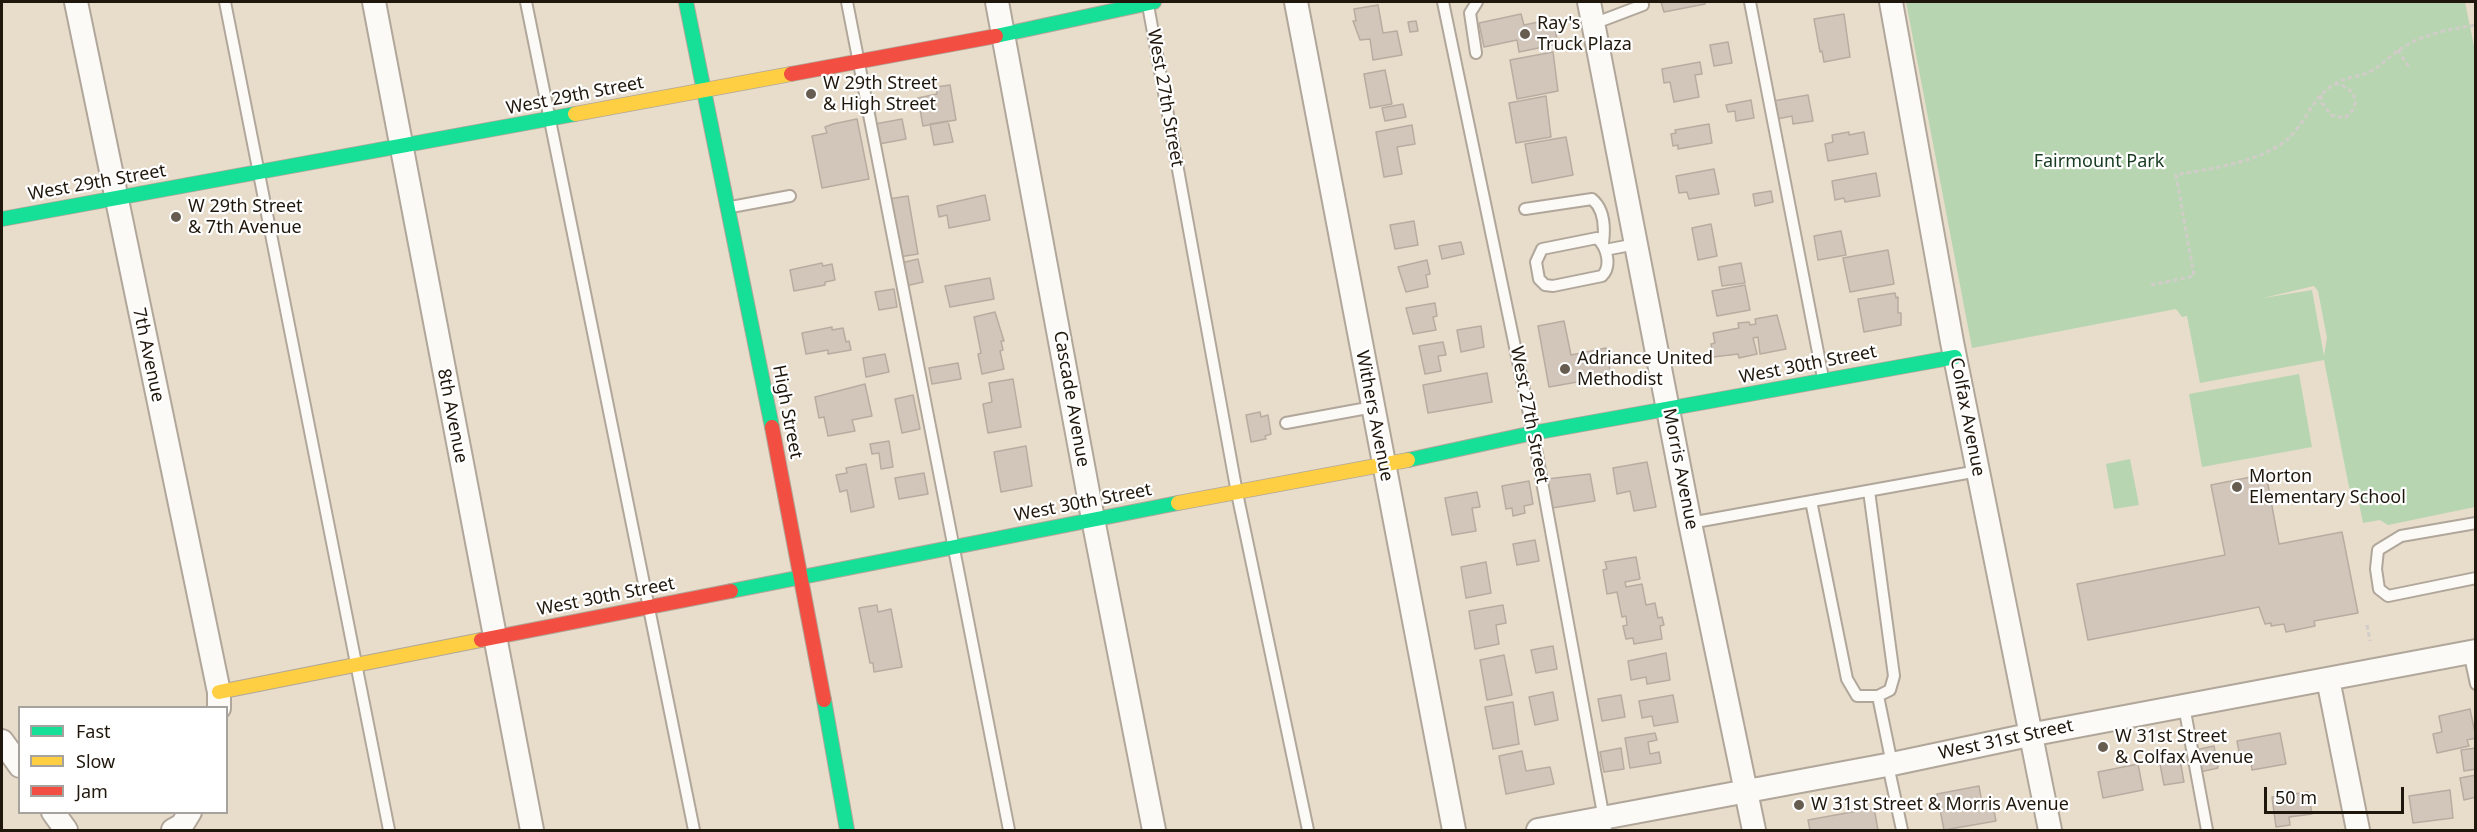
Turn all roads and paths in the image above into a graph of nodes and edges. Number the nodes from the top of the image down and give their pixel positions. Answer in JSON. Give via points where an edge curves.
{"nodes":[{"id":1,"x":76,"y":2,"type":"edge"},
{"id":2,"x":225,"y":2,"type":"edge"},
{"id":3,"x":374,"y":2,"type":"edge"},
{"id":4,"x":526,"y":2,"type":"edge"},
{"id":5,"x":686,"y":2,"type":"edge"},
{"id":6,"x":847,"y":2,"type":"edge"},
{"id":7,"x":997,"y":2,"type":"edge"},
{"id":8,"x":1149,"y":2,"type":"edge"},
{"id":9,"x":1296,"y":2,"type":"edge"},
{"id":10,"x":1443,"y":2,"type":"edge"},
{"id":11,"x":1477,"y":2,"type":"edge"},
{"id":12,"x":1589,"y":2,"type":"edge"},
{"id":13,"x":1642,"y":2,"type":"edge"},
{"id":14,"x":1750,"y":2,"type":"edge"},
{"id":15,"x":1892,"y":2,"type":"edge"},
{"id":16,"x":1593,"y":24,"type":"junction"},
{"id":17,"x":2475,"y":25,"type":"edge"},
{"id":18,"x":1004,"y":35,"type":"junction"},
{"id":19,"x":2398,"y":50,"type":"junction"},
{"id":20,"x":1476,"y":53,"type":"dead end"},
{"id":21,"x":859,"y":61,"type":"junction"},
{"id":22,"x":2409,"y":67,"type":"dead end"},
{"id":23,"x":2333,"y":84,"type":"junction"},
{"id":24,"x":703,"y":90,"type":"junction"},
{"id":25,"x":2321,"y":95,"type":"junction"},
{"id":26,"x":550,"y":119,"type":"junction"},
{"id":27,"x":401,"y":145,"type":"junction"},
{"id":28,"x":258,"y":173,"type":"junction"},
{"id":29,"x":790,"y":196,"type":"dead end"},
{"id":30,"x":115,"y":198,"type":"junction"},
{"id":31,"x":727,"y":207,"type":"junction"},
{"id":32,"x":1525,"y":209,"type":"dead end"},
{"id":33,"x":2,"y":219,"type":"edge"},
{"id":34,"x":1636,"y":244,"type":"junction"},
{"id":35,"x":1604,"y":247,"type":"junction"},
{"id":36,"x":2151,"y":285,"type":"dead end"},
{"id":37,"x":1955,"y":357,"type":"junction"},
{"id":38,"x":1824,"y":381,"type":"junction"},
{"id":39,"x":1373,"y":407,"type":"junction"},
{"id":40,"x":1669,"y":410,"type":"junction"},
{"id":41,"x":1286,"y":423,"type":"dead end"},
{"id":42,"x":1533,"y":433,"type":"junction"},
{"id":43,"x":1384,"y":465,"type":"junction"},
{"id":44,"x":1978,"y":471,"type":"junction"},
{"id":45,"x":1869,"y":491,"type":"junction"},
{"id":46,"x":1237,"y":493,"type":"junction"},
{"id":47,"x":1811,"y":501,"type":"junction"},
{"id":48,"x":1093,"y":519,"type":"junction"},
{"id":49,"x":2475,"y":522,"type":"edge"},
{"id":50,"x":1690,"y":523,"type":"junction"},
{"id":51,"x":954,"y":547,"type":"junction"},
{"id":52,"x":802,"y":577,"type":"junction"},
{"id":53,"x":2475,"y":578,"type":"edge"},
{"id":54,"x":650,"y":607,"type":"junction"},
{"id":55,"x":2367,"y":625,"type":"dead end"},
{"id":56,"x":494,"y":638,"type":"junction"},
{"id":57,"x":2370,"y":641,"type":"dead end"},
{"id":58,"x":2472,"y":652,"type":"edge"},
{"id":59,"x":357,"y":665,"type":"junction"},
{"id":60,"x":2328,"y":679,"type":"junction"},
{"id":61,"x":2475,"y":684,"type":"edge"},
{"id":62,"x":1878,"y":696,"type":"junction"},
{"id":63,"x":219,"y":700,"type":"edge"},
{"id":64,"x":2184,"y":706,"type":"junction"},
{"id":65,"x":2029,"y":735,"type":"junction"},
{"id":66,"x":2,"y":741,"type":"edge"},
{"id":67,"x":18,"y":763,"type":"edge"},
{"id":68,"x":1890,"y":764,"type":"junction"},
{"id":69,"x":1746,"y":791,"type":"junction"},
{"id":70,"x":54,"y":814,"type":"edge"},
{"id":71,"x":189,"y":814,"type":"edge"},
{"id":72,"x":1604,"y":824,"type":"edge"},
{"id":73,"x":66,"y":831,"type":"edge"},
{"id":74,"x":173,"y":831,"type":"edge"},
{"id":75,"x":389,"y":831,"type":"edge"},
{"id":76,"x":532,"y":831,"type":"edge"},
{"id":77,"x":694,"y":831,"type":"edge"},
{"id":78,"x":847,"y":831,"type":"edge"},
{"id":79,"x":1009,"y":831,"type":"edge"},
{"id":80,"x":1154,"y":831,"type":"edge"},
{"id":81,"x":1308,"y":831,"type":"edge"},
{"id":82,"x":1454,"y":831,"type":"edge"},
{"id":83,"x":1538,"y":831,"type":"edge"},
{"id":84,"x":1754,"y":831,"type":"edge"},
{"id":85,"x":1902,"y":831,"type":"edge"},
{"id":86,"x":2050,"y":831,"type":"edge"},
{"id":87,"x":2207,"y":831,"type":"edge"},
{"id":88,"x":2358,"y":831,"type":"edge"}],
"edges":[{"from":1,"to":30,"type":"street","name":"7th Avenue"},
{"from":2,"to":28,"type":"lane"},
{"from":3,"to":27,"type":"street","name":"8th Avenue"},
{"from":4,"to":26,"type":"lane"},
{"from":5,"to":24,"type":"street","name":"High Street"},
{"from":6,"to":21,"type":"lane"},
{"from":7,"to":18,"type":"street","name":"Cascade Avenue"},
{"from":8,"to":18,"type":"street","name":"West 29th Street"},
{"from":8,"to":46,"type":"lane","name":"West 27th Street"},
{"from":9,"to":39,"type":"street","name":"Withers Avenue"},
{"from":10,"to":42,"type":"lane","name":"West 27th Street"},
{"from":11,"to":20,"type":"lane","via":[[1470,13]]},
{"from":12,"to":16,"type":"street","name":"Morris Avenue"},
{"from":13,"to":16,"type":"lane","via":[[1643,5]]},
{"from":14,"to":38,"type":"lane"},
{"from":15,"to":37,"type":"street","name":"Colfax Avenue"},
{"from":16,"to":34,"type":"street","name":"Morris Avenue"},
{"from":17,"to":19,"type":"path","via":[[2431,34]]},
{"from":18,"to":21,"type":"street","name":"West 29th Street"},
{"from":18,"to":48,"type":"street","name":"Cascade Avenue"},
{"from":19,"to":22,"type":"path"},
{"from":19,"to":23,"type":"path","via":[[2372,71]]},
{"from":21,"to":24,"type":"street","name":"West 29th Street"},
{"from":21,"to":51,"type":"lane"},
{"from":23,"to":25,"type":"path"},
{"from":23,"to":25,"type":"path","via":[[2350,88],[2355,95],[2356,106],[2351,114],[2344,118],[2331,115]]},
{"from":24,"to":26,"type":"street","name":"West 29th Street"},
{"from":24,"to":31,"type":"street","name":"High Street"},
{"from":25,"to":36,"type":"path","via":[[2292,135],[2275,147],[2245,161],[2176,175],[2194,276]]},
{"from":26,"to":27,"type":"street","name":"West 29th Street"},
{"from":26,"to":54,"type":"lane"},
{"from":27,"to":28,"type":"street","name":"West 29th Street"},
{"from":27,"to":56,"type":"street","name":"8th Avenue"},
{"from":28,"to":30,"type":"street","name":"West 29th Street"},
{"from":28,"to":59,"type":"lane"},
{"from":29,"to":31,"type":"lane"},
{"from":30,"to":33,"type":"street","name":"West 29th Street"},
{"from":30,"to":63,"type":"street","name":"7th Avenue"},
{"from":31,"to":52,"type":"street","name":"High Street"},
{"from":32,"to":35,"type":"lane","via":[[1592,199],[1602,216]]},
{"from":34,"to":35,"type":"lane"},
{"from":34,"to":40,"type":"street","name":"Morris Avenue"},
{"from":35,"to":35,"type":"lane","via":[[1597,238],[1542,249],[1536,262],[1539,279],[1553,286],[1602,276],[1608,265]]},
{"from":37,"to":38,"type":"street","name":"West 30th Street"},
{"from":37,"to":44,"type":"street","name":"Colfax Avenue"},
{"from":38,"to":40,"type":"street","name":"West 30th Street"},
{"from":39,"to":41,"type":"lane"},
{"from":39,"to":43,"type":"street","name":"Withers Avenue"},
{"from":40,"to":42,"type":"street","name":"West 30th Street"},
{"from":40,"to":50,"type":"street","name":"Morris Avenue"},
{"from":42,"to":43,"type":"street","name":"West 30th Street"},
{"from":42,"to":72,"type":"lane","name":"West 27th Street"},
{"from":43,"to":46,"type":"street","name":"West 30th Street"},
{"from":43,"to":82,"type":"street","name":"Withers Avenue"},
{"from":44,"to":45,"type":"lane"},
{"from":44,"to":65,"type":"street","name":"Colfax Avenue"},
{"from":45,"to":47,"type":"lane"},
{"from":45,"to":62,"type":"lane","via":[[1894,676],[1890,690]]},
{"from":46,"to":48,"type":"street","name":"West 30th Street"},
{"from":46,"to":81,"type":"lane","name":"West 27th Street"},
{"from":47,"to":50,"type":"lane"},
{"from":47,"to":62,"type":"lane","via":[[1847,679],[1857,696]]},
{"from":48,"to":51,"type":"street","name":"West 30th Street"},
{"from":48,"to":80,"type":"street","name":"Cascade Avenue"},
{"from":49,"to":53,"type":"lane","via":[[2401,536],[2378,550],[2376,569],[2379,589],[2388,596]]},
{"from":50,"to":69,"type":"street","name":"Morris Avenue"},
{"from":51,"to":52,"type":"street","name":"West 30th Street"},
{"from":51,"to":79,"type":"lane"},
{"from":52,"to":54,"type":"street","name":"West 30th Street"},
{"from":52,"to":78,"type":"street","name":"High Street"},
{"from":54,"to":56,"type":"street","name":"West 30th Street"},
{"from":54,"to":77,"type":"lane"},
{"from":55,"to":57,"type":"path"},
{"from":56,"to":59,"type":"street","name":"West 30th Street"},
{"from":56,"to":76,"type":"street","name":"8th Avenue"},
{"from":58,"to":60,"type":"street","name":"West 31st Street"},
{"from":58,"to":61,"type":"lane"},
{"from":59,"to":63,"type":"street","name":"West 30th Street"},
{"from":59,"to":75,"type":"lane"},
{"from":60,"to":64,"type":"street","name":"West 31st Street"},
{"from":60,"to":88,"type":"street"},
{"from":62,"to":68,"type":"lane"},
{"from":64,"to":65,"type":"street","name":"West 31st Street"},
{"from":64,"to":87,"type":"lane"},
{"from":65,"to":68,"type":"street","name":"West 31st Street"},
{"from":65,"to":86,"type":"street","name":"Colfax Avenue"},
{"from":66,"to":67,"type":"street"},
{"from":68,"to":69,"type":"street","name":"West 31st Street"},
{"from":68,"to":85,"type":"lane"},
{"from":69,"to":72,"type":"street","name":"West 31st Street"},
{"from":69,"to":84,"type":"street","name":"Morris Avenue"},
{"from":70,"to":73,"type":"street"},
{"from":71,"to":74,"type":"street"},
{"from":72,"to":83,"type":"street","name":"West 31st Street"}]}
